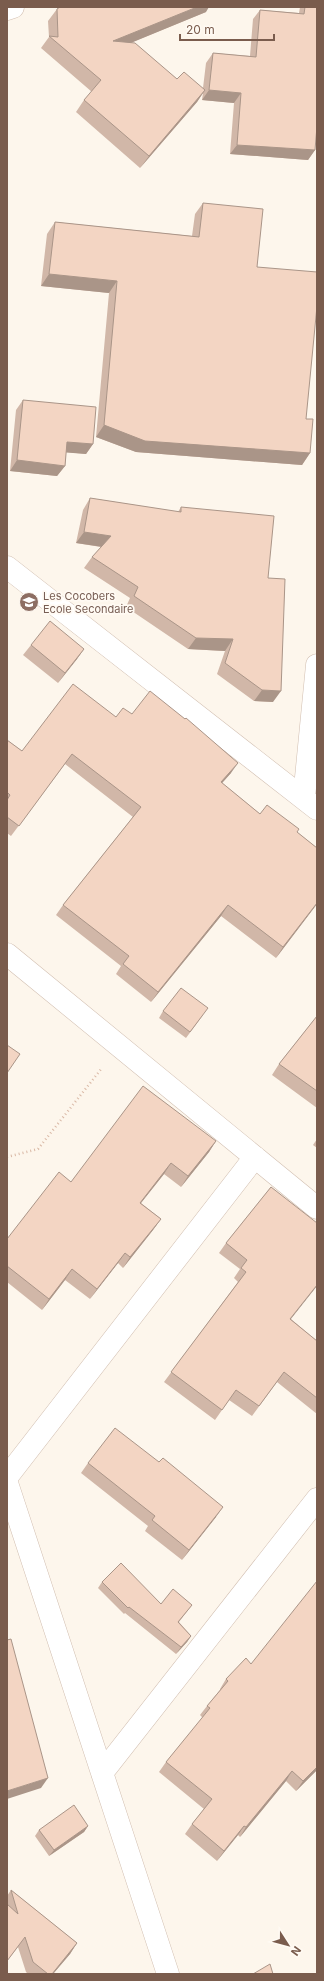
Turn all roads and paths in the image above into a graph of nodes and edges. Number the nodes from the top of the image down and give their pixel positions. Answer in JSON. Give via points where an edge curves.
{"nodes":[{"id":1,"x":13,"y":7,"type":"edge"},
{"id":2,"x":7,"y":9,"type":"edge"},
{"id":3,"x":7,"y":567,"type":"edge"},
{"id":4,"x":317,"y":665,"type":"edge"},
{"id":5,"x":310,"y":803,"type":"edge"},
{"id":6,"x":7,"y":954,"type":"edge"},
{"id":7,"x":120,"y":1045,"type":"junction"},
{"id":8,"x":7,"y":1157,"type":"edge"},
{"id":9,"x":255,"y":1157,"type":"junction"},
{"id":10,"x":317,"y":1208,"type":"edge"},
{"id":11,"x":7,"y":1477,"type":"edge"},
{"id":12,"x":7,"y":1483,"type":"edge"},
{"id":13,"x":317,"y":1500,"type":"edge"},
{"id":14,"x":102,"y":1773,"type":"junction"},
{"id":15,"x":168,"y":1974,"type":"edge"}],
"edges":[{"from":1,"to":2,"type":"street"},
{"from":3,"to":5,"type":"street"},
{"from":4,"to":5,"type":"street"},
{"from":6,"to":7,"type":"street"},
{"from":7,"to":8,"type":"path","via":[[38,1148]]},
{"from":7,"to":9,"type":"street"},
{"from":9,"to":10,"type":"street"},
{"from":9,"to":11,"type":"street"},
{"from":12,"to":14,"type":"street"},
{"from":13,"to":14,"type":"street"},
{"from":14,"to":15,"type":"street"}]}
